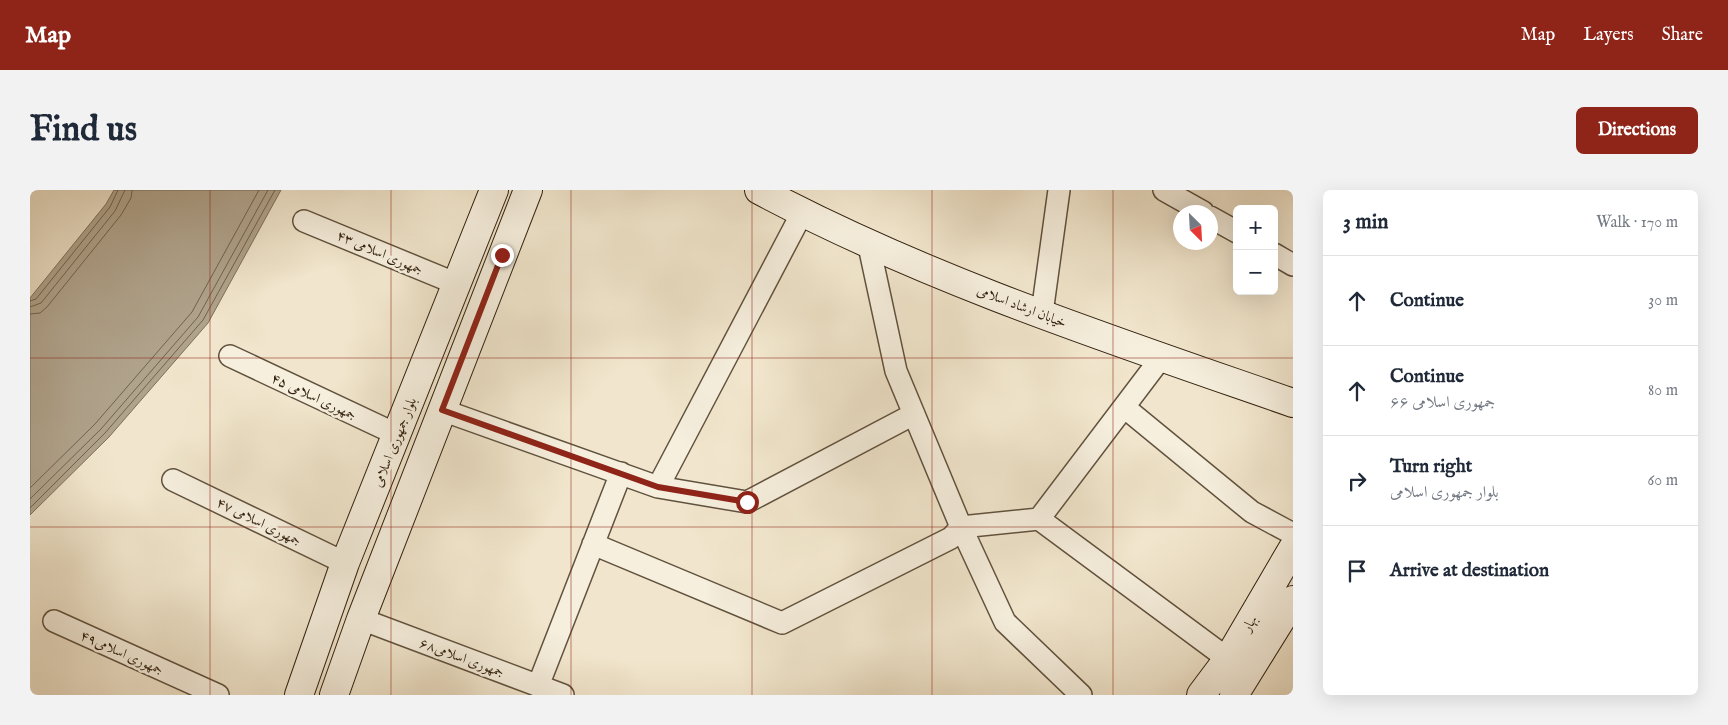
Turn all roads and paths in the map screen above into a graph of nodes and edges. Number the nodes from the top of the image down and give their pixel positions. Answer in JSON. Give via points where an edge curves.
{"nodes":[{"id":1,"x":494,"y":190,"type":"edge"},
{"id":2,"x":528,"y":190,"type":"edge"},
{"id":3,"x":759,"y":190,"type":"edge"},
{"id":4,"x":1059,"y":190,"type":"edge"},
{"id":5,"x":1164,"y":190,"type":"edge"},
{"id":6,"x":1191,"y":205,"type":"edge"},
{"id":7,"x":802,"y":213,"type":"junction"},
{"id":8,"x":304,"y":221,"type":"dead end"},
{"id":9,"x":1218,"y":221,"type":"edge"},
{"id":10,"x":1233,"y":230,"type":"edge"},
{"id":11,"x":869,"y":246,"type":"junction"},
{"id":12,"x":1278,"y":256,"type":"edge"},
{"id":13,"x":1293,"y":264,"type":"edge"},
{"id":14,"x":457,"y":284,"type":"junction"},
{"id":15,"x":1042,"y":313,"type":"junction"},
{"id":16,"x":230,"y":356,"type":"dead end"},
{"id":17,"x":1161,"y":358,"type":"junction"},
{"id":18,"x":1293,"y":404,"type":"edge"},
{"id":19,"x":1124,"y":407,"type":"junction"},
{"id":20,"x":442,"y":410,"type":"junction"},
{"id":21,"x":914,"y":414,"type":"junction"},
{"id":22,"x":398,"y":435,"type":"junction"},
{"id":23,"x":620,"y":473,"type":"junction"},
{"id":24,"x":173,"y":480,"type":"dead end"},
{"id":25,"x":658,"y":487,"type":"junction"},
{"id":26,"x":1039,"y":519,"type":"junction"},
{"id":27,"x":961,"y":527,"type":"junction"},
{"id":28,"x":1293,"y":534,"type":"edge"},
{"id":29,"x":593,"y":544,"type":"junction"},
{"id":30,"x":1293,"y":548,"type":"edge"},
{"id":31,"x":345,"y":563,"type":"junction"},
{"id":32,"x":1281,"y":603,"type":"edge"},
{"id":33,"x":361,"y":619,"type":"junction"},
{"id":34,"x":54,"y":621,"type":"dead end"},
{"id":35,"x":1228,"y":659,"type":"junction"},
{"id":36,"x":538,"y":686,"type":"junction"},
{"id":37,"x":218,"y":695,"type":"edge"},
{"id":38,"x":299,"y":695,"type":"edge"},
{"id":39,"x":334,"y":695,"type":"edge"},
{"id":40,"x":563,"y":695,"type":"edge"},
{"id":41,"x":1081,"y":695,"type":"edge"},
{"id":42,"x":1201,"y":695,"type":"edge"},
{"id":43,"x":1234,"y":695,"type":"edge"}],
"edges":[{"from":1,"to":14,"type":"main road","name":"بلوار جمهوری اسلامی"},
{"from":2,"to":20,"type":"main road"},
{"from":3,"to":7,"type":"main road","name":"خیابان ارشاد اسلامی"},
{"from":4,"to":15,"type":"street"},
{"from":5,"to":6,"type":"street"},
{"from":7,"to":11,"type":"main road","name":"خیابان ارشاد اسلامی"},
{"from":7,"to":25,"type":"street"},
{"from":8,"to":14,"type":"street","name":"جمهوری اسلامی ۴۳"},
{"from":9,"to":10,"type":"street"},
{"from":11,"to":15,"type":"main road","name":"خیابان ارشاد اسلامی"},
{"from":11,"to":21,"type":"street","via":[[896,370]]},
{"from":12,"to":13,"type":"street"},
{"from":14,"to":22,"type":"main road","name":"بلوار جمهوری اسلامی"},
{"from":15,"to":17,"type":"main road","name":"خیابان ارشاد اسلامی"},
{"from":16,"to":22,"type":"street","name":"جمهوری اسلامی ۴۵"},
{"from":17,"to":18,"type":"main road","name":"خیابان ارشاد اسلامی"},
{"from":17,"to":19,"type":"street"},
{"from":19,"to":26,"type":"street"},
{"from":19,"to":28,"type":"street","via":[[1252,512]]},
{"from":20,"to":23,"type":"street"},
{"from":20,"to":33,"type":"main road"},
{"from":21,"to":25,"type":"street","via":[[747,502]]},
{"from":21,"to":27,"type":"street"},
{"from":22,"to":31,"type":"main road","name":"بلوار جمهوری اسلامی"},
{"from":23,"to":25,"type":"street"},
{"from":23,"to":29,"type":"street"},
{"from":24,"to":31,"type":"street","name":"جمهوری اسلامی ۴۷"},
{"from":26,"to":27,"type":"street"},
{"from":26,"to":35,"type":"street"},
{"from":27,"to":29,"type":"street","via":[[951,538],[782,623]]},
{"from":27,"to":41,"type":"street","via":[[1005,622]]},
{"from":29,"to":36,"type":"street"},
{"from":30,"to":32,"type":"main road","name":"بهار"},
{"from":31,"to":38,"type":"main road","name":"بلوار جمهوری اسلامی"},
{"from":32,"to":35,"type":"main road","name":"بهار"},
{"from":32,"to":43,"type":"main road","name":"بهار"},
{"from":33,"to":36,"type":"street","name":"جمهوری اسلامی۶۸"},
{"from":33,"to":39,"type":"main road"},
{"from":34,"to":37,"type":"street","name":"جمهوری اسلامی۴۹"},
{"from":35,"to":42,"type":"main road","name":"بهار"},
{"from":36,"to":40,"type":"street","name":"جمهوری اسلامی۶۸"}]}
